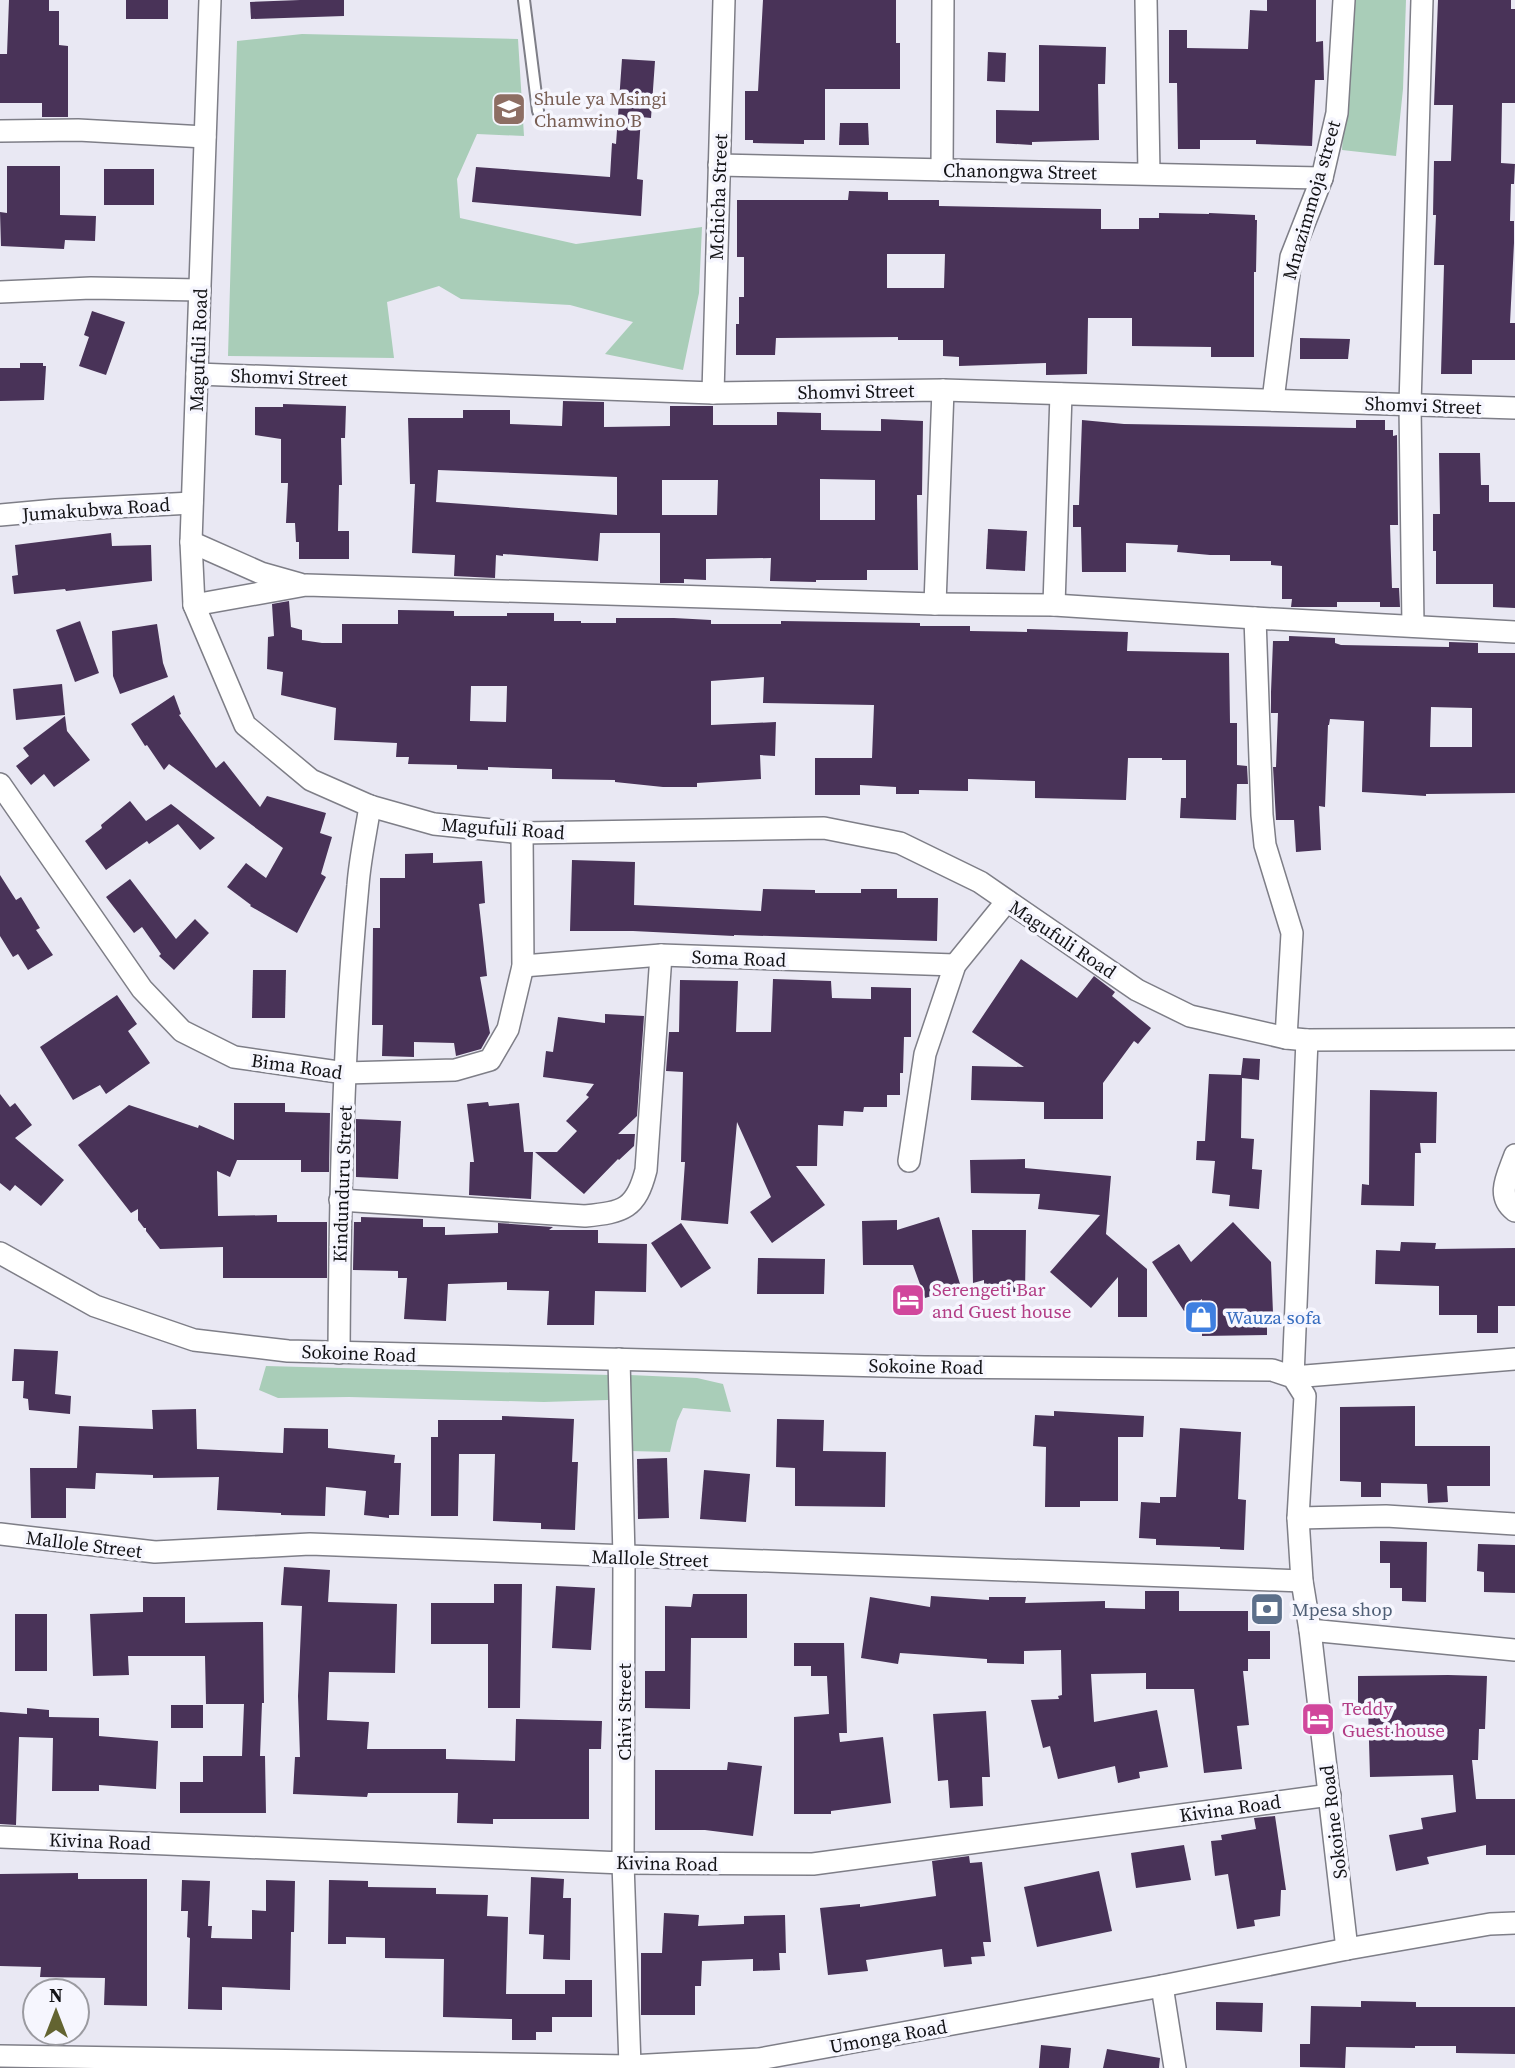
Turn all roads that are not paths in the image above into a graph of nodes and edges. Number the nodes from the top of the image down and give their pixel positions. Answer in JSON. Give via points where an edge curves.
{"nodes":[{"id":1,"x":210,"y":0,"type":"edge"},
{"id":2,"x":524,"y":0,"type":"edge"},
{"id":3,"x":724,"y":0,"type":"edge"},
{"id":4,"x":943,"y":0,"type":"edge"},
{"id":5,"x":1146,"y":0,"type":"edge"},
{"id":6,"x":1344,"y":0,"type":"edge"},
{"id":7,"x":1422,"y":0,"type":"edge"},
{"id":8,"x":538,"y":111,"type":"dead end"},
{"id":9,"x":0,"y":131,"type":"edge"},
{"id":10,"x":205,"y":137,"type":"junction"},
{"id":11,"x":719,"y":165,"type":"junction"},
{"id":12,"x":942,"y":170,"type":"junction"},
{"id":13,"x":1149,"y":173,"type":"junction"},
{"id":14,"x":1322,"y":178,"type":"junction"},
{"id":15,"x":200,"y":290,"type":"junction"},
{"id":16,"x":0,"y":292,"type":"edge"},
{"id":17,"x":197,"y":374,"type":"junction"},
{"id":18,"x":943,"y":390,"type":"junction"},
{"id":19,"x":713,"y":393,"type":"junction"},
{"id":20,"x":1061,"y":394,"type":"junction"},
{"id":21,"x":1273,"y":400,"type":"junction"},
{"id":22,"x":1410,"y":405,"type":"junction"},
{"id":23,"x":1515,"y":408,"type":"edge"},
{"id":24,"x":192,"y":503,"type":"junction"},
{"id":25,"x":0,"y":515,"type":"edge"},
{"id":26,"x":191,"y":542,"type":"junction"},
{"id":27,"x":306,"y":585,"type":"junction"},
{"id":28,"x":935,"y":604,"type":"junction"},
{"id":29,"x":194,"y":605,"type":"junction"},
{"id":30,"x":1054,"y":605,"type":"junction"},
{"id":31,"x":1255,"y":618,"type":"junction"},
{"id":32,"x":1413,"y":626,"type":"junction"},
{"id":33,"x":1515,"y":632,"type":"edge"},
{"id":34,"x":0,"y":783,"type":"edge"},
{"id":35,"x":370,"y":806,"type":"junction"},
{"id":36,"x":522,"y":833,"type":"junction"},
{"id":37,"x":1007,"y":901,"type":"junction"},
{"id":38,"x":661,"y":955,"type":"junction"},
{"id":39,"x":955,"y":964,"type":"junction"},
{"id":40,"x":523,"y":966,"type":"junction"},
{"id":41,"x":1296,"y":1039,"type":"junction"},
{"id":42,"x":1515,"y":1039,"type":"edge"},
{"id":43,"x":345,"y":1073,"type":"junction"},
{"id":44,"x":1515,"y":1155,"type":"edge"},
{"id":45,"x":909,"y":1161,"type":"dead end"},
{"id":46,"x":340,"y":1200,"type":"junction"},
{"id":47,"x":1515,"y":1211,"type":"edge"},
{"id":48,"x":0,"y":1253,"type":"edge"},
{"id":49,"x":338,"y":1353,"type":"junction"},
{"id":50,"x":620,"y":1359,"type":"junction"},
{"id":51,"x":1515,"y":1359,"type":"edge"},
{"id":52,"x":1293,"y":1377,"type":"junction"},
{"id":53,"x":1298,"y":1518,"type":"junction"},
{"id":54,"x":1515,"y":1524,"type":"edge"},
{"id":55,"x":0,"y":1534,"type":"edge"},
{"id":56,"x":624,"y":1557,"type":"junction"},
{"id":57,"x":1302,"y":1581,"type":"junction"},
{"id":58,"x":1310,"y":1630,"type":"junction"},
{"id":59,"x":1515,"y":1650,"type":"edge"},
{"id":60,"x":1330,"y":1795,"type":"junction"},
{"id":61,"x":0,"y":1837,"type":"edge"},
{"id":62,"x":623,"y":1863,"type":"junction"},
{"id":63,"x":1515,"y":1923,"type":"edge"},
{"id":64,"x":1347,"y":1949,"type":"junction"},
{"id":65,"x":1162,"y":1986,"type":"junction"},
{"id":66,"x":0,"y":2056,"type":"edge"},
{"id":67,"x":727,"y":2064,"type":"edge"},
{"id":68,"x":630,"y":2066,"type":"junction"},
{"id":69,"x":1175,"y":2068,"type":"edge"}],
"edges":[{"from":1,"to":10,"type":"street","name":"Magufuli Road"},
{"from":2,"to":8,"type":"lane"},
{"from":3,"to":11,"type":"street","name":"Mchicha Street"},
{"from":4,"to":12,"type":"street"},
{"from":5,"to":13,"type":"street"},
{"from":6,"to":14,"type":"street","name":"Mnazimmoja street","via":[[1337,113]]},
{"from":7,"to":22,"type":"street"},
{"from":9,"to":10,"type":"street"},
{"from":10,"to":15,"type":"street","name":"Magufuli Road"},
{"from":11,"to":12,"type":"street","name":"Chanongwa Street"},
{"from":11,"to":19,"type":"street","name":"Mchicha Street"},
{"from":12,"to":13,"type":"street","name":"Chanongwa Street"},
{"from":13,"to":14,"type":"street","name":"Chanongwa Street"},
{"from":14,"to":21,"type":"street","name":"Mnazimmoja street","via":[[1291,257]]},
{"from":15,"to":16,"type":"street"},
{"from":15,"to":17,"type":"street","name":"Magufuli Road"},
{"from":17,"to":19,"type":"street","name":"Shomvi Street"},
{"from":17,"to":24,"type":"street","name":"Magufuli Road"},
{"from":18,"to":19,"type":"street","name":"Shomvi Street"},
{"from":18,"to":20,"type":"street","name":"Shomvi Street"},
{"from":18,"to":28,"type":"street"},
{"from":20,"to":21,"type":"street","name":"Shomvi Street"},
{"from":20,"to":30,"type":"street"},
{"from":21,"to":22,"type":"street","name":"Shomvi Street"},
{"from":22,"to":23,"type":"street","name":"Shomvi Street"},
{"from":22,"to":32,"type":"street"},
{"from":24,"to":25,"type":"street","name":"Jumakubwa Road"},
{"from":24,"to":26,"type":"street","name":"Magufuli Road"},
{"from":26,"to":27,"type":"street","via":[[261,573]]},
{"from":26,"to":29,"type":"street","name":"Magufuli Road"},
{"from":27,"to":28,"type":"street"},
{"from":27,"to":29,"type":"street"},
{"from":28,"to":30,"type":"street"},
{"from":29,"to":35,"type":"street","name":"Magufuli Road","via":[[245,725],[311,780]]},
{"from":30,"to":31,"type":"street"},
{"from":31,"to":32,"type":"street"},
{"from":31,"to":41,"type":"street","via":[[1262,816],[1265,845],[1292,933]]},
{"from":32,"to":33,"type":"street"},
{"from":34,"to":43,"type":"street","name":"Bima Road","via":[[142,989],[182,1031],[234,1057]]},
{"from":35,"to":36,"type":"street","name":"Magufuli Road","via":[[434,824]]},
{"from":35,"to":43,"type":"street","name":"Kindunduru Street","via":[[358,882]]},
{"from":36,"to":37,"type":"street","name":"Magufuli Road","via":[[824,828],[900,843]]},
{"from":36,"to":40,"type":"street","name":"Bima Road"},
{"from":37,"to":39,"type":"street"},
{"from":37,"to":41,"type":"street","name":"Magufuli Road","via":[[1137,990],[1190,1016]]},
{"from":38,"to":39,"type":"street","name":"Soma Road"},
{"from":38,"to":40,"type":"street","name":"Soma Road"},
{"from":38,"to":46,"type":"street","via":[[646,1170],[642,1189],[632,1204],[611,1214],[585,1216]]},
{"from":39,"to":45,"type":"street","via":[[925,1054]]},
{"from":40,"to":43,"type":"street","name":"Bima Road","via":[[508,1029],[490,1060],[455,1070]]},
{"from":41,"to":42,"type":"street","name":"Magufuli Road"},
{"from":41,"to":52,"type":"street"},
{"from":43,"to":46,"type":"street","name":"Kindunduru Street"},
{"from":44,"to":47,"type":"street","via":[[1503,1189],[1505,1201]]},
{"from":46,"to":49,"type":"street","name":"Kindunduru Street"},
{"from":48,"to":49,"type":"street","name":"Sokoine Road","via":[[95,1306],[194,1339]]},
{"from":49,"to":50,"type":"street","name":"Sokoine Road"},
{"from":50,"to":52,"type":"street","name":"Sokoine Road","via":[[1272,1370]]},
{"from":50,"to":56,"type":"street","name":"Chivi Street"},
{"from":51,"to":52,"type":"street"},
{"from":52,"to":53,"type":"street","name":"Sokoine Road","via":[[1305,1396]]},
{"from":53,"to":54,"type":"street","via":[[1386,1516]]},
{"from":53,"to":57,"type":"street","name":"Sokoine Road"},
{"from":55,"to":56,"type":"street","name":"Mallole Street","via":[[155,1552],[310,1544]]},
{"from":56,"to":57,"type":"street","name":"Mallole Street"},
{"from":56,"to":62,"type":"street","name":"Chivi Street"},
{"from":57,"to":58,"type":"street","name":"Sokoine Road"},
{"from":58,"to":59,"type":"street"},
{"from":58,"to":60,"type":"street","name":"Sokoine Road"},
{"from":60,"to":62,"type":"street","name":"Kivina Road","via":[[813,1864]]},
{"from":60,"to":64,"type":"street","name":"Sokoine Road"},
{"from":61,"to":62,"type":"street","name":"Kivina Road"},
{"from":62,"to":68,"type":"street","name":"Chivi Street"},
{"from":63,"to":64,"type":"street","name":"Umonga Road"},
{"from":64,"to":65,"type":"street","name":"Umonga Road"},
{"from":65,"to":67,"type":"street","name":"Umonga Road"},
{"from":65,"to":69,"type":"street"},
{"from":66,"to":68,"type":"street","name":"Umonga Road"},
{"from":67,"to":68,"type":"street","name":"Umonga Road"}]}
